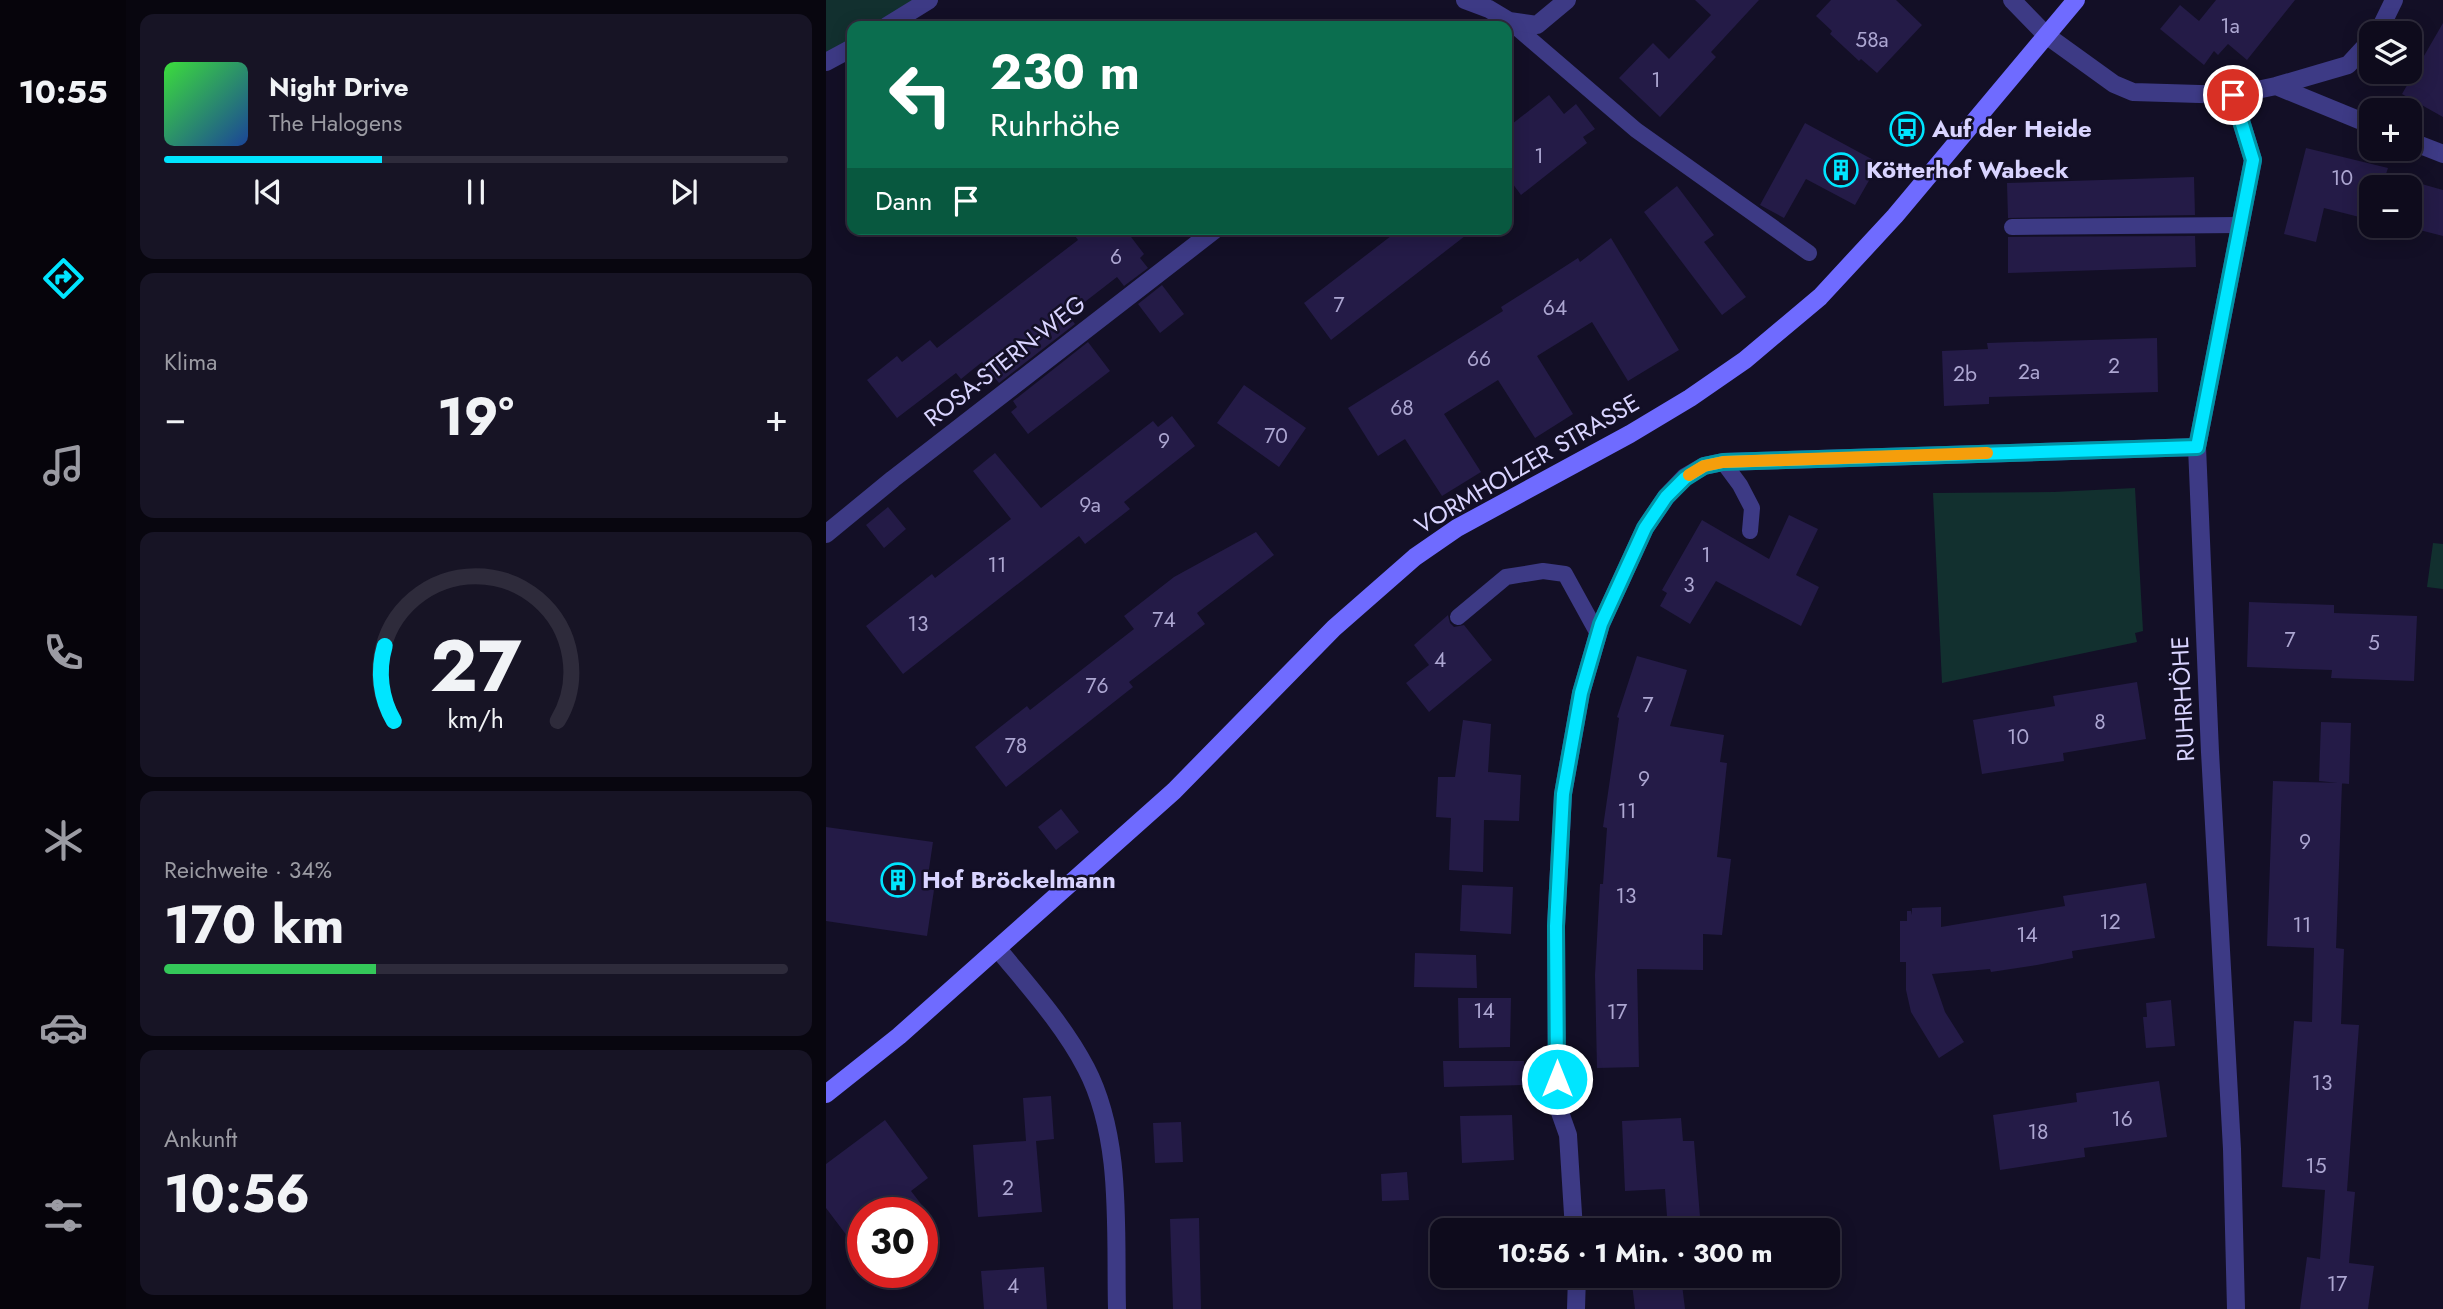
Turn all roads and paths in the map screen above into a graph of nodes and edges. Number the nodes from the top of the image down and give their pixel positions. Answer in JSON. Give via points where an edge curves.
{"nodes":[{"id":1,"x":929,"y":0,"type":"edge"},
{"id":2,"x":1465,"y":0,"type":"edge"},
{"id":3,"x":1567,"y":0,"type":"edge"},
{"id":4,"x":2012,"y":0,"type":"edge"},
{"id":5,"x":2076,"y":0,"type":"edge"},
{"id":6,"x":2394,"y":0,"type":"edge"},
{"id":7,"x":895,"y":21,"type":"edge"},
{"id":8,"x":1502,"y":21,"type":"edge"},
{"id":9,"x":2385,"y":21,"type":"edge"},
{"id":10,"x":1512,"y":24,"type":"edge"},
{"id":11,"x":1512,"y":30,"type":"edge"},
{"id":12,"x":2046,"y":35,"type":"junction"},
{"id":13,"x":847,"y":51,"type":"edge"},
{"id":14,"x":2359,"y":53,"type":"edge"},
{"id":15,"x":826,"y":62,"type":"edge"},
{"id":16,"x":2276,"y":86,"type":"junction"},
{"id":17,"x":2233,"y":95,"type":"junction"},
{"id":18,"x":2359,"y":120,"type":"edge"},
{"id":19,"x":2422,"y":146,"type":"edge"},
{"id":20,"x":2443,"y":154,"type":"edge"},
{"id":21,"x":2239,"y":225,"type":"junction"},
{"id":22,"x":2012,"y":227,"type":"dead end"},
{"id":23,"x":1208,"y":235,"type":"edge"},
{"id":24,"x":1809,"y":253,"type":"dead end"},
{"id":25,"x":2197,"y":447,"type":"junction"},
{"id":26,"x":1723,"y":462,"type":"junction"},
{"id":27,"x":1750,"y":531,"type":"dead end"},
{"id":28,"x":826,"y":534,"type":"edge"},
{"id":29,"x":1458,"y":617,"type":"dead end"},
{"id":30,"x":1598,"y":634,"type":"junction"},
{"id":31,"x":998,"y":948,"type":"junction"},
{"id":32,"x":826,"y":1094,"type":"edge"},
{"id":33,"x":1573,"y":1218,"type":"edge"},
{"id":34,"x":1577,"y":1288,"type":"edge"},
{"id":35,"x":1117,"y":1309,"type":"edge"},
{"id":36,"x":1576,"y":1309,"type":"edge"},
{"id":37,"x":2236,"y":1309,"type":"edge"}],
"edges":[{"from":1,"to":7,"type":"street"},
{"from":2,"to":8,"type":"street","via":[[1489,9]]},
{"from":3,"to":10,"type":"street","via":[[1537,25]]},
{"from":4,"to":12,"type":"street"},
{"from":5,"to":12,"type":"main road","name":"VORMHOLZER STRASSE"},
{"from":6,"to":9,"type":"street"},
{"from":11,"to":24,"type":"lane","via":[[1636,130]]},
{"from":12,"to":17,"type":"street","via":[[2114,85],[2133,92]]},
{"from":12,"to":31,"type":"main road","name":"VORMHOLZER STRASSE","via":[[1895,216],[1820,297],[1745,360],[1690,398],[1415,556],[1334,628],[1174,791]]},
{"from":13,"to":15,"type":"street"},
{"from":14,"to":16,"type":"street","via":[[2348,65]]},
{"from":16,"to":17,"type":"street"},
{"from":16,"to":18,"type":"street"},
{"from":17,"to":21,"type":"street","name":"RUHRHÖHE","via":[[2253,160]]},
{"from":19,"to":20,"type":"street"},
{"from":21,"to":22,"type":"lane"},
{"from":21,"to":25,"type":"street","name":"RUHRHÖHE"},
{"from":23,"to":28,"type":"street","name":"ROSA-STERN-WEG"},
{"from":25,"to":26,"type":"street"},
{"from":25,"to":37,"type":"street","name":"RUHRHÖHE"},
{"from":26,"to":27,"type":"lane","via":[[1752,508]]},
{"from":26,"to":30,"type":"street","via":[[1704,466],[1666,497],[1645,528]]},
{"from":29,"to":30,"type":"lane","via":[[1506,577],[1543,571],[1565,574]]},
{"from":30,"to":33,"type":"street","via":[[1581,693],[1563,794],[1556,926],[1557,1104],[1568,1135]]},
{"from":31,"to":32,"type":"main road","name":"VORMHOLZER STRASSE"},
{"from":31,"to":35,"type":"street","via":[[1059,1027],[1086,1069],[1103,1111],[1113,1157]]},
{"from":34,"to":36,"type":"street"}]}
